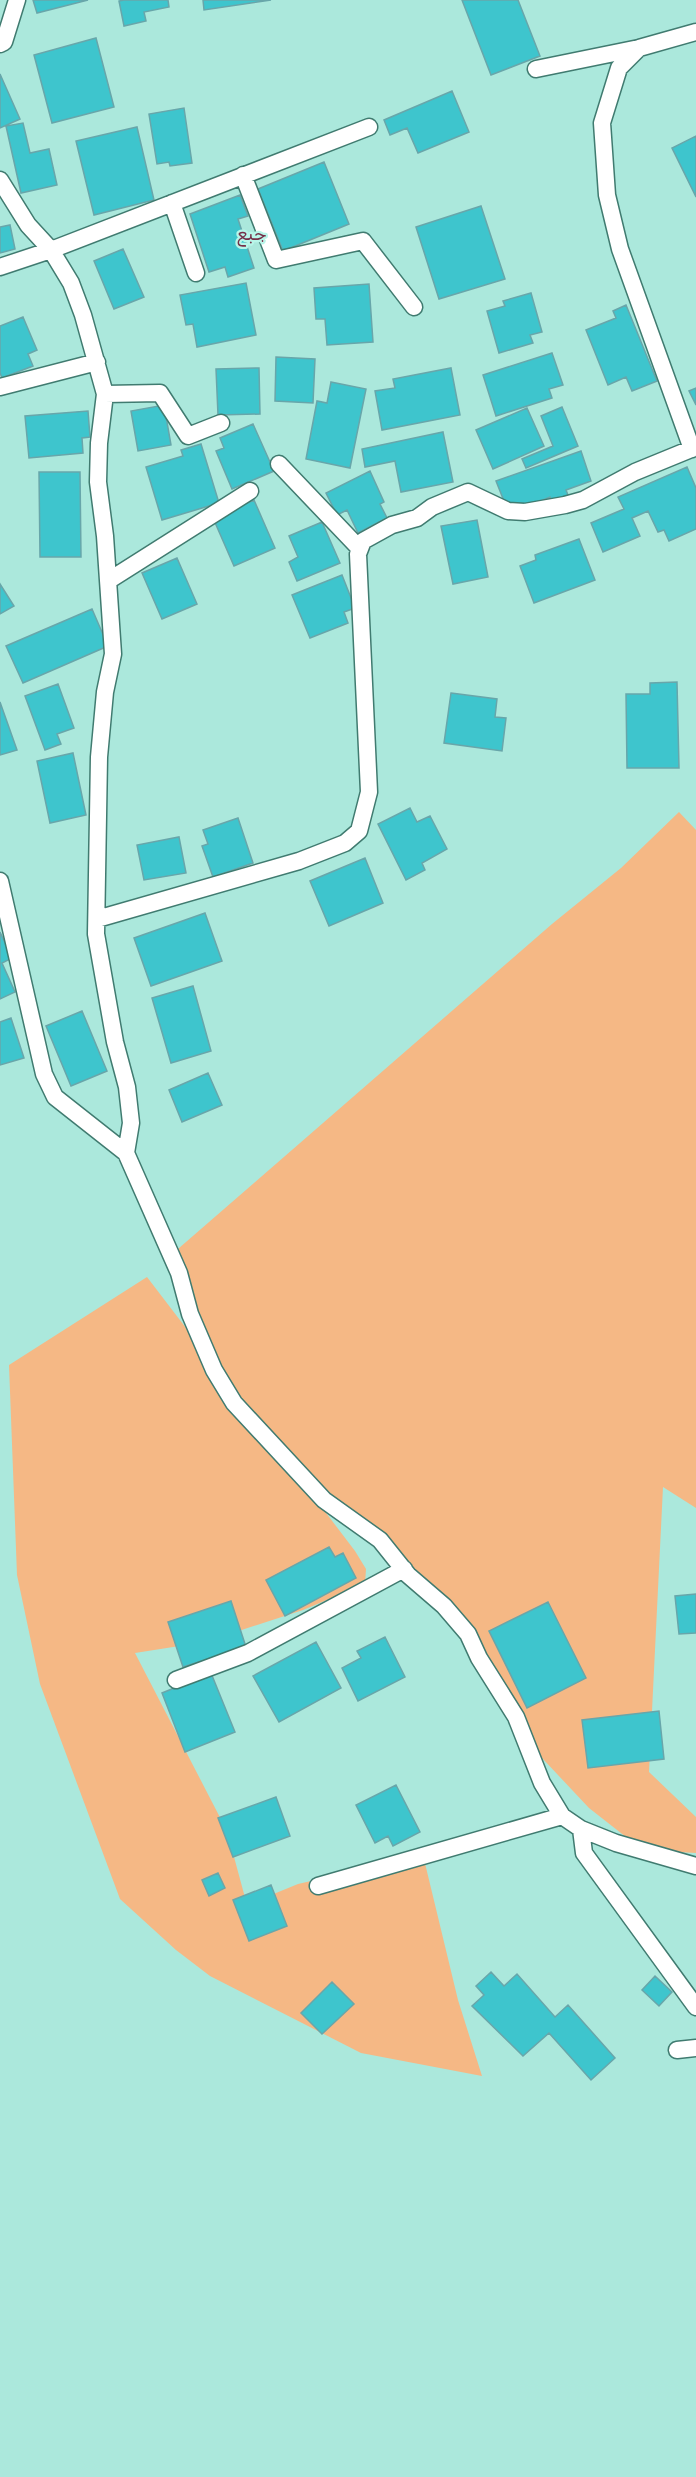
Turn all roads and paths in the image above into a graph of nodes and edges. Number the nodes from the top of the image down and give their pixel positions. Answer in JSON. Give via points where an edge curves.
{"nodes":[{"id":1,"x":17,"y":0,"type":"edge"},
{"id":2,"x":696,"y":32,"type":"edge"},
{"id":3,"x":0,"y":44,"type":"edge"},
{"id":4,"x":639,"y":48,"type":"junction"},
{"id":5,"x":536,"y":69,"type":"dead end"},
{"id":6,"x":369,"y":127,"type":"dead end"},
{"id":7,"x":243,"y":176,"type":"junction"},
{"id":8,"x":0,"y":180,"type":"edge"},
{"id":9,"x":172,"y":203,"type":"junction"},
{"id":10,"x":51,"y":250,"type":"junction"},
{"id":11,"x":0,"y":267,"type":"edge"},
{"id":12,"x":196,"y":273,"type":"dead end"},
{"id":13,"x":414,"y":307,"type":"dead end"},
{"id":14,"x":97,"y":362,"type":"junction"},
{"id":15,"x":0,"y":387,"type":"edge"},
{"id":16,"x":105,"y":394,"type":"junction"},
{"id":17,"x":221,"y":423,"type":"dead end"},
{"id":18,"x":694,"y":448,"type":"edge"},
{"id":19,"x":279,"y":464,"type":"dead end"},
{"id":20,"x":250,"y":491,"type":"dead end"},
{"id":21,"x":360,"y":549,"type":"junction"},
{"id":22,"x":108,"y":581,"type":"junction"},
{"id":23,"x":0,"y":881,"type":"edge"},
{"id":24,"x":97,"y":919,"type":"junction"},
{"id":25,"x":126,"y":1153,"type":"junction"},
{"id":26,"x":404,"y":1569,"type":"junction"},
{"id":27,"x":176,"y":1680,"type":"dead end"},
{"id":28,"x":562,"y":1816,"type":"junction"},
{"id":29,"x":581,"y":1828,"type":"junction"},
{"id":30,"x":696,"y":1866,"type":"edge"},
{"id":31,"x":318,"y":1886,"type":"dead end"},
{"id":32,"x":696,"y":2007,"type":"edge"},
{"id":33,"x":696,"y":2048,"type":"edge"},
{"id":34,"x":677,"y":2050,"type":"dead end"}],
"edges":[{"from":1,"to":3,"type":"street","via":[[4,42]]},
{"from":2,"to":4,"type":"street"},
{"from":4,"to":5,"type":"street"},
{"from":4,"to":18,"type":"street","via":[[619,68],[602,123],[607,195],[620,249]]},
{"from":6,"to":7,"type":"street"},
{"from":7,"to":9,"type":"street"},
{"from":7,"to":13,"type":"street","via":[[276,260],[363,241]]},
{"from":8,"to":10,"type":"street","via":[[28,225]]},
{"from":9,"to":10,"type":"street"},
{"from":9,"to":12,"type":"street"},
{"from":10,"to":11,"type":"street"},
{"from":10,"to":14,"type":"street","via":[[79,304]]},
{"from":14,"to":15,"type":"street"},
{"from":14,"to":16,"type":"street"},
{"from":16,"to":17,"type":"street","via":[[160,393],[188,435]]},
{"from":16,"to":22,"type":"street","via":[[98,482]]},
{"from":18,"to":21,"type":"street","via":[[565,505],[508,511],[468,492],[417,518],[392,525],[363,541]]},
{"from":19,"to":21,"type":"street"},
{"from":20,"to":22,"type":"street"},
{"from":21,"to":24,"type":"street","via":[[369,792],[359,831],[345,843],[299,861]]},
{"from":22,"to":24,"type":"street","via":[[114,654],[105,692],[99,757]]},
{"from":23,"to":25,"type":"street","via":[[44,1074],[55,1097]]},
{"from":24,"to":25,"type":"street","via":[[100,962],[127,1087],[131,1123]]},
{"from":25,"to":26,"type":"street","via":[[179,1273],[190,1314],[214,1370],[234,1403],[324,1500],[380,1540]]},
{"from":26,"to":27,"type":"street","via":[[248,1653]]},
{"from":26,"to":28,"type":"street","via":[[468,1634],[516,1717],[542,1783]]},
{"from":28,"to":29,"type":"street"},
{"from":28,"to":31,"type":"street"},
{"from":29,"to":30,"type":"street","via":[[616,1843]]},
{"from":29,"to":32,"type":"street","via":[[584,1853]]},
{"from":33,"to":34,"type":"street"}]}
